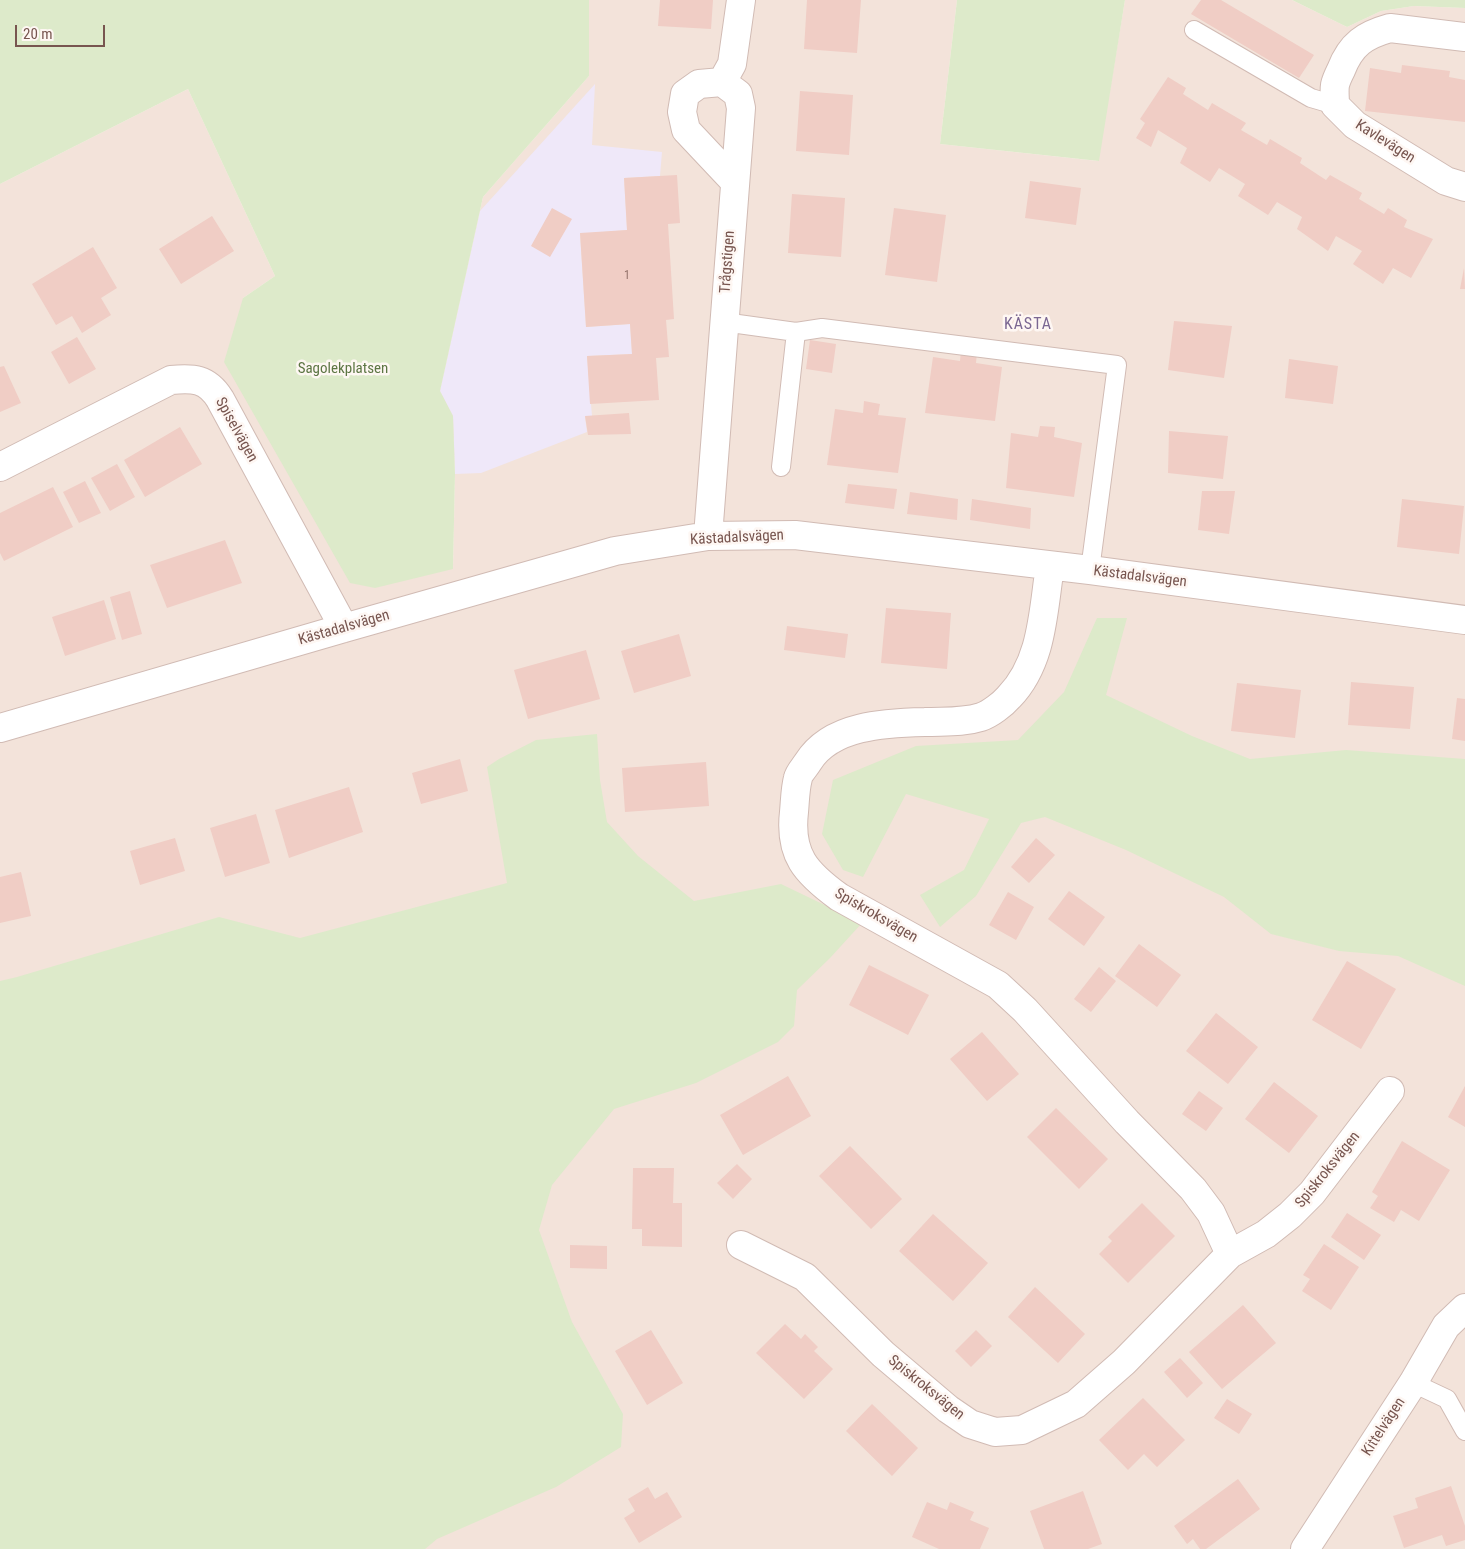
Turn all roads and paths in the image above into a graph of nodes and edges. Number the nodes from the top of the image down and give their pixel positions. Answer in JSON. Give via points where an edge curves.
{"nodes":[{"id":1,"x":741,"y":0,"type":"edge"},
{"id":2,"x":1194,"y":30,"type":"dead end"},
{"id":3,"x":1465,"y":36,"type":"edge"},
{"id":4,"x":722,"y":82,"type":"junction"},
{"id":5,"x":1335,"y":105,"type":"junction"},
{"id":6,"x":734,"y":181,"type":"junction"},
{"id":7,"x":1465,"y":187,"type":"edge"},
{"id":8,"x":724,"y":324,"type":"junction"},
{"id":9,"x":796,"y":332,"type":"junction"},
{"id":10,"x":781,"y":466,"type":"dead end"},
{"id":11,"x":0,"y":468,"type":"edge"},
{"id":12,"x":708,"y":536,"type":"junction"},
{"id":13,"x":1050,"y":566,"type":"junction"},
{"id":14,"x":1090,"y":570,"type":"junction"},
{"id":15,"x":1465,"y":620,"type":"edge"},
{"id":16,"x":344,"y":628,"type":"junction"},
{"id":17,"x":0,"y":728,"type":"edge"},
{"id":18,"x":1390,"y":1091,"type":"dead end"},
{"id":19,"x":741,"y":1245,"type":"dead end"},
{"id":20,"x":1230,"y":1254,"type":"junction"},
{"id":21,"x":1465,"y":1308,"type":"edge"},
{"id":22,"x":1412,"y":1383,"type":"junction"},
{"id":23,"x":1465,"y":1431,"type":"edge"},
{"id":24,"x":1304,"y":1549,"type":"edge"}],
"edges":[{"from":1,"to":4,"type":"street","via":[[732,64]]},
{"from":2,"to":5,"type":"lane","via":[[1311,98]]},
{"from":3,"to":5,"type":"street","via":[[1390,28],[1367,36],[1353,46],[1344,62],[1335,84]]},
{"from":4,"to":6,"type":"street","name":"Trågstigen","via":[[738,94],[741,108]]},
{"from":4,"to":6,"type":"street","via":[[699,84],[686,94],[682,112],[686,130]]},
{"from":5,"to":7,"type":"street","name":"Kavlevägen","via":[[1355,125],[1446,180]]},
{"from":6,"to":8,"type":"street","name":"Trågstigen"},
{"from":8,"to":9,"type":"lane"},
{"from":8,"to":12,"type":"street","name":"Trågstigen"},
{"from":9,"to":10,"type":"lane"},
{"from":9,"to":14,"type":"lane","via":[[822,328],[1117,365]]},
{"from":11,"to":16,"type":"street","name":"Spiselvägen","via":[[171,380],[199,380],[220,399]]},
{"from":12,"to":13,"type":"street","name":"Kästadalsvägen","via":[[795,535]]},
{"from":12,"to":16,"type":"street","name":"Kästadalsvägen","via":[[615,551]]},
{"from":13,"to":14,"type":"street","name":"Kästadalsvägen"},
{"from":13,"to":20,"type":"street","name":"Spiskroksvägen","via":[[1039,643],[1026,675],[1008,698],[984,716],[958,722],[874,726],[840,736],[815,752],[798,778],[792,830],[798,856],[808,870],[839,896],[998,985],[1193,1189],[1211,1213]]},
{"from":14,"to":15,"type":"street","name":"Kästadalsvägen"},
{"from":16,"to":17,"type":"street","name":"Kästadalsvägen"},
{"from":18,"to":20,"type":"street","name":"Spiskroksvägen","via":[[1312,1193],[1266,1234]]},
{"from":19,"to":20,"type":"street","name":"Spiskroksvägen","via":[[805,1277],[883,1354],[948,1409],[970,1424],[995,1432],[1022,1430],[1076,1404],[1124,1362]]},
{"from":21,"to":22,"type":"street","name":"Kittelvägen","via":[[1446,1326]]},
{"from":22,"to":23,"type":"lane","via":[[1447,1399]]},
{"from":22,"to":24,"type":"street","name":"Kittelvägen"}]}
